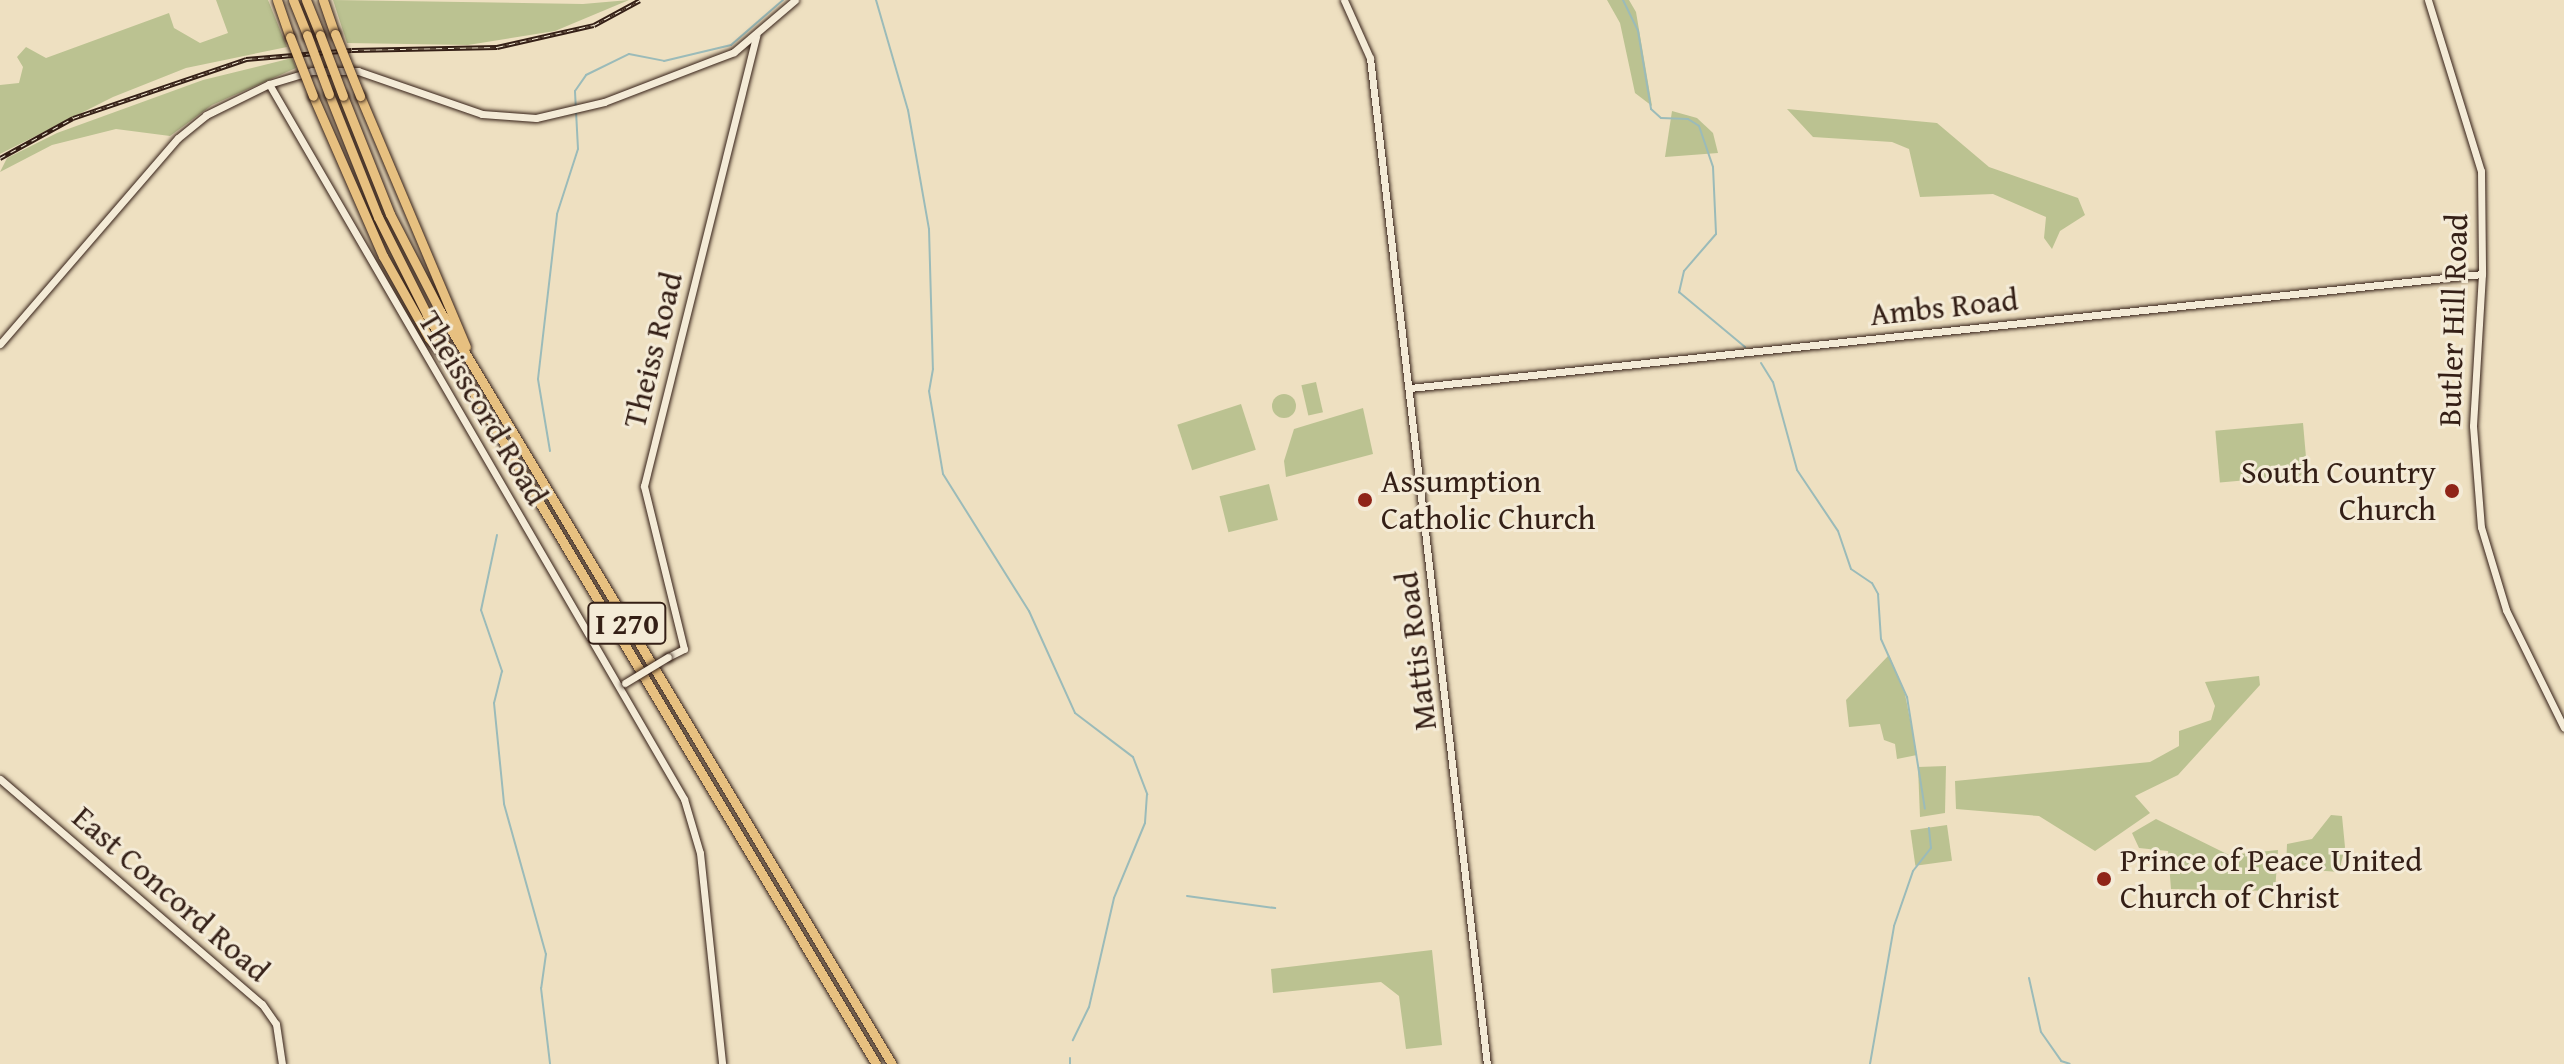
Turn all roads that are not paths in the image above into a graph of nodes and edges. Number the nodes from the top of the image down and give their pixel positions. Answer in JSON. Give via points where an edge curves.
{"nodes":[{"id":1,"x":277,"y":0,"type":"edge"},
{"id":2,"x":293,"y":0,"type":"edge"},
{"id":3,"x":306,"y":0,"type":"edge"},
{"id":4,"x":323,"y":0,"type":"edge"},
{"id":5,"x":795,"y":0,"type":"edge"},
{"id":6,"x":1344,"y":0,"type":"edge"},
{"id":7,"x":2428,"y":0,"type":"edge"},
{"id":8,"x":756,"y":36,"type":"junction"},
{"id":9,"x":739,"y":49,"type":"junction"},
{"id":10,"x":750,"y":64,"type":"junction"},
{"id":11,"x":269,"y":84,"type":"junction"},
{"id":12,"x":2482,"y":274,"type":"junction"},
{"id":13,"x":0,"y":344,"type":"edge"},
{"id":14,"x":473,"y":365,"type":"junction"},
{"id":15,"x":468,"y":385,"type":"junction"},
{"id":16,"x":1410,"y":388,"type":"junction"},
{"id":17,"x":617,"y":689,"type":"junction"},
{"id":18,"x":2564,"y":728,"type":"edge"},
{"id":19,"x":0,"y":779,"type":"edge"},
{"id":20,"x":282,"y":1064,"type":"edge"},
{"id":21,"x":722,"y":1064,"type":"edge"},
{"id":22,"x":876,"y":1064,"type":"edge"},
{"id":23,"x":892,"y":1064,"type":"edge"},
{"id":24,"x":1487,"y":1064,"type":"edge"}],
"edges":[{"from":1,"to":15,"type":"highway","bridge":true,"via":[[313,96],[396,280],[429,338]]},
{"from":2,"to":15,"type":"highway","number":"I 270","bridge":true,"via":[[390,242]]},
{"from":3,"to":14,"type":"highway","number":"I 270","bridge":true,"via":[[396,226]]},
{"from":4,"to":14,"type":"highway","bridge":true},
{"from":5,"to":8,"type":"street"},
{"from":6,"to":16,"type":"street","name":"Mattis Road","via":[[1370,58]]},
{"from":7,"to":12,"type":"street","name":"Butler Hill Road","via":[[2479,157]]},
{"from":8,"to":9,"type":"street"},
{"from":8,"to":10,"type":"street","name":"Theiss Road"},
{"from":9,"to":10,"type":"street"},
{"from":9,"to":11,"type":"street","via":[[580,109],[525,119],[492,117],[388,78],[348,70],[312,71]]},
{"from":10,"to":17,"type":"street","name":"Theiss Road","bridge":true,"via":[[644,486],[684,649]]},
{"from":11,"to":13,"type":"street","via":[[214,111],[178,138]]},
{"from":11,"to":17,"type":"street","name":"Theisscord Road"},
{"from":12,"to":16,"type":"street","name":"Ambs Road"},
{"from":12,"to":18,"type":"street","name":"Butler Hill Road","via":[[2473,426],[2481,527],[2506,610]]},
{"from":14,"to":23,"type":"highway","number":"I 270"},
{"from":15,"to":22,"type":"highway","number":"I 270"},
{"from":16,"to":24,"type":"street","name":"Mattis Road"},
{"from":17,"to":21,"type":"street","via":[[679,789],[695,826]]},
{"from":19,"to":20,"type":"street","name":"East Concord Road","via":[[267,1008],[278,1030]]}]}
